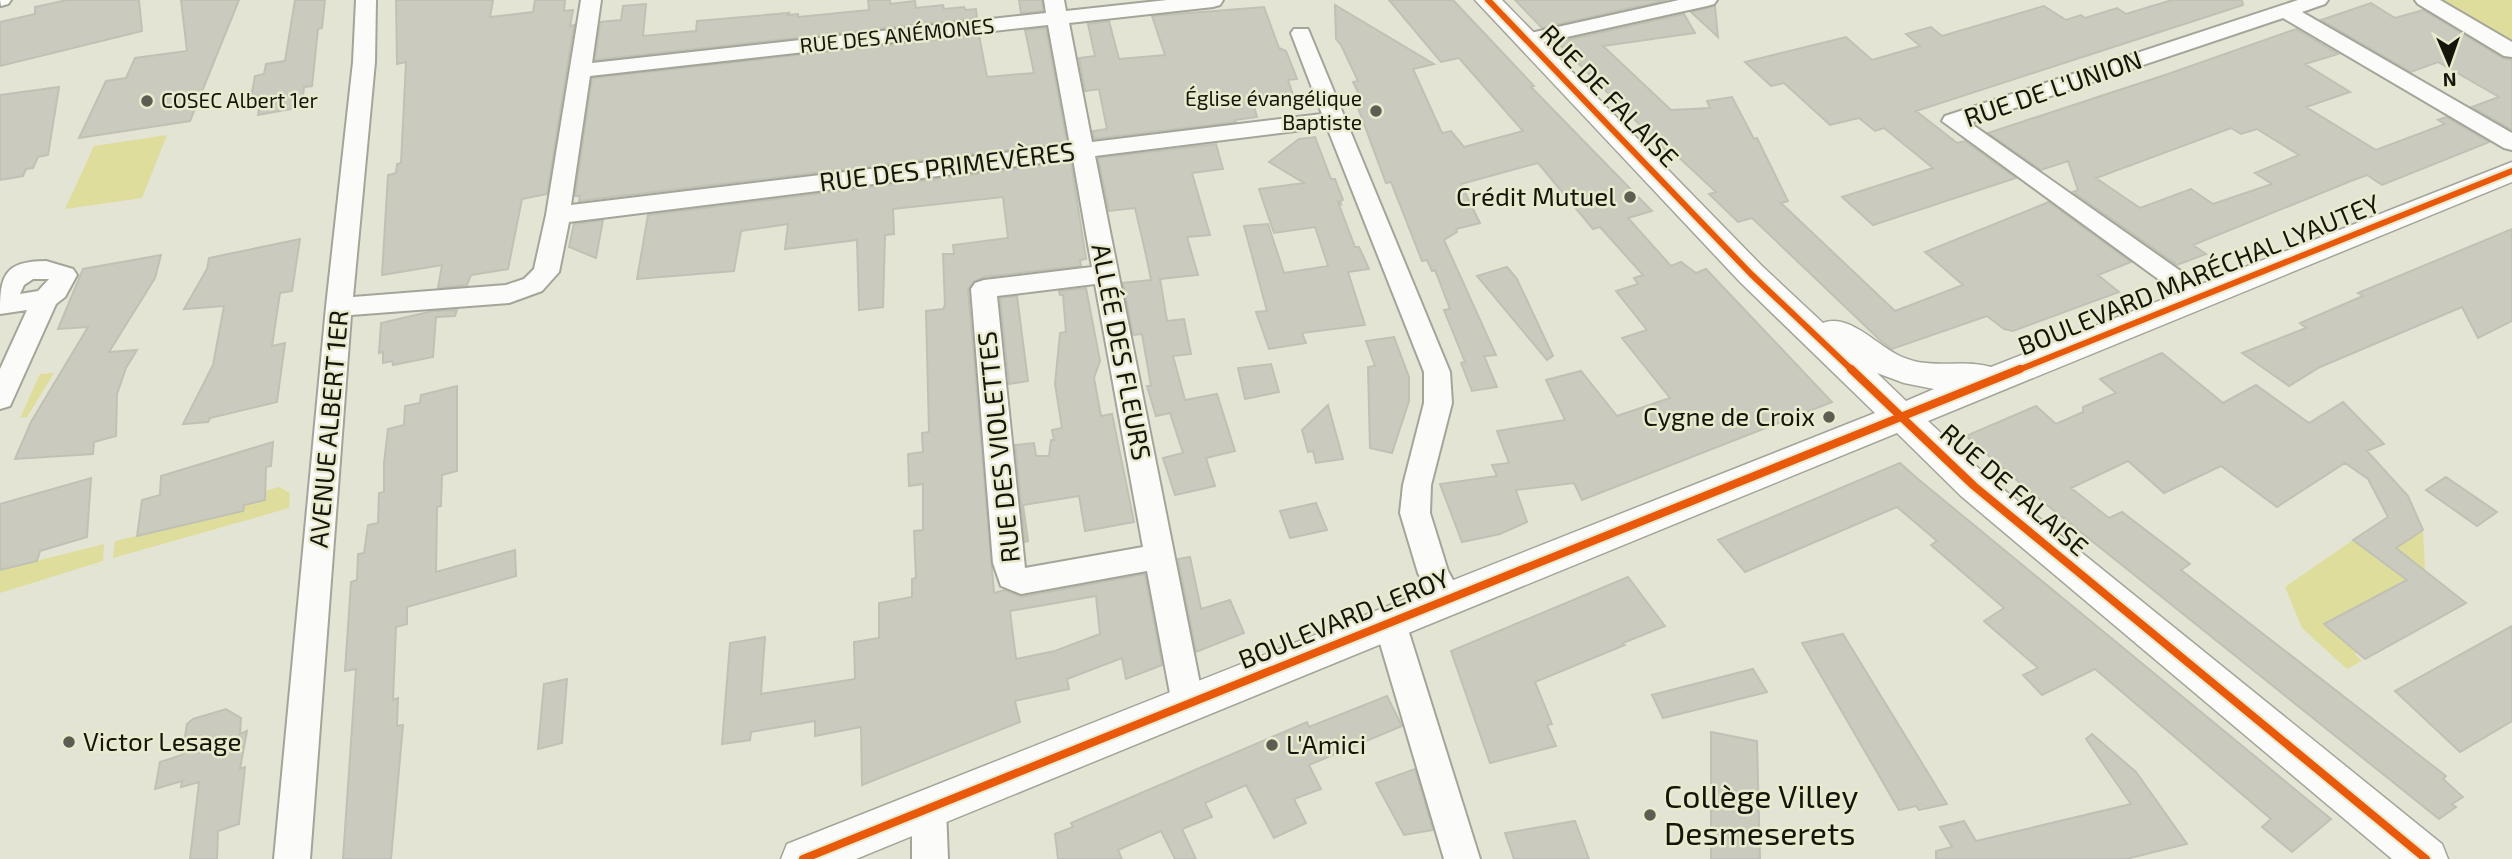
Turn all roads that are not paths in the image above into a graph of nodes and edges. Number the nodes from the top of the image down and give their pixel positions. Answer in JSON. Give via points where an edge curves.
{"nodes":[{"id":1,"x":366,"y":0,"type":"edge"},
{"id":2,"x":592,"y":0,"type":"edge"},
{"id":3,"x":1488,"y":0,"type":"edge"},
{"id":4,"x":1707,"y":0,"type":"edge"},
{"id":5,"x":2318,"y":0,"type":"edge"},
{"id":6,"x":2425,"y":0,"type":"edge"},
{"id":7,"x":1213,"y":1,"type":"edge"},
{"id":8,"x":1056,"y":9,"type":"edge"},
{"id":9,"x":2285,"y":11,"type":"junction"},
{"id":10,"x":1301,"y":33,"type":"dead end"},
{"id":11,"x":1526,"y":40,"type":"junction"},
{"id":12,"x":2512,"y":51,"type":"edge"},
{"id":13,"x":581,"y":71,"type":"junction"},
{"id":14,"x":1336,"y":119,"type":"junction"},
{"id":15,"x":2512,"y":143,"type":"edge"},
{"id":16,"x":1082,"y":150,"type":"junction"},
{"id":17,"x":2512,"y":171,"type":"edge"},
{"id":18,"x":558,"y":215,"type":"junction"},
{"id":19,"x":1106,"y":274,"type":"junction"},
{"id":20,"x":1751,"y":274,"type":"junction"},
{"id":21,"x":2200,"y":297,"type":"junction"},
{"id":22,"x":45,"y":299,"type":"dead end"},
{"id":23,"x":339,"y":307,"type":"junction"},
{"id":24,"x":2026,"y":367,"type":"junction"},
{"id":25,"x":0,"y":399,"type":"edge"},
{"id":26,"x":1901,"y":417,"type":"junction"},
{"id":27,"x":1161,"y":556,"type":"junction"},
{"id":28,"x":1447,"y":600,"type":"junction"},
{"id":29,"x":1390,"y":623,"type":"junction"},
{"id":30,"x":1188,"y":704,"type":"junction"},
{"id":31,"x":929,"y":809,"type":"junction"},
{"id":32,"x":292,"y":859,"type":"edge"},
{"id":33,"x":803,"y":859,"type":"edge"},
{"id":34,"x":930,"y":859,"type":"edge"},
{"id":35,"x":1462,"y":859,"type":"edge"},
{"id":36,"x":2426,"y":859,"type":"edge"}],
"edges":[{"from":1,"to":23,"type":"street","name":"AVENUE ALBERT 1ER"},
{"from":2,"to":13,"type":"street"},
{"from":3,"to":11,"type":"main road","name":"RUE DE FALAISE"},
{"from":4,"to":11,"type":"street"},
{"from":5,"to":9,"type":"street","name":"RUE DE L'UNION"},
{"from":6,"to":12,"type":"street"},
{"from":7,"to":8,"type":"street","name":"RUE DES ANÉMONES"},
{"from":8,"to":13,"type":"street","name":"RUE DES ANÉMONES"},
{"from":8,"to":16,"type":"street","name":"ALLÉE DES FLEURS"},
{"from":9,"to":15,"type":"street"},
{"from":9,"to":21,"type":"street","name":"RUE DE L'UNION","via":[[1953,121]]},
{"from":10,"to":14,"type":"street"},
{"from":11,"to":20,"type":"main road","name":"RUE DE FALAISE"},
{"from":13,"to":18,"type":"street"},
{"from":14,"to":16,"type":"street","name":"RUE DES PRIMEVÈRES"},
{"from":14,"to":28,"type":"street","via":[[1437,372],[1438,403],[1417,485],[1415,513],[1433,573]]},
{"from":16,"to":18,"type":"street","name":"RUE DES PRIMEVÈRES"},
{"from":16,"to":19,"type":"street","name":"ALLÉE DES FLEURS"},
{"from":17,"to":21,"type":"main road","name":"BOULEVARD MARÉCHAL LYAUTEY"},
{"from":18,"to":23,"type":"street","via":[[546,271],[521,291]]},
{"from":19,"to":27,"type":"street","name":"ALLÉE DES FLEURS"},
{"from":19,"to":27,"type":"street","name":"RUE DES VIOLETTES","via":[[984,289],[1008,563],[1012,577],[1021,580]]},
{"from":20,"to":24,"type":"main road","via":[[1881,363],[1910,375],[1985,377]]},
{"from":20,"to":26,"type":"main road","name":"RUE DE FALAISE"},
{"from":21,"to":24,"type":"main road","name":"BOULEVARD MARÉCHAL LYAUTEY"},
{"from":22,"to":25,"type":"street"},
{"from":23,"to":32,"type":"street","name":"AVENUE ALBERT 1ER"},
{"from":24,"to":26,"type":"main road","name":"BOULEVARD MARÉCHAL LYAUTEY"},
{"from":26,"to":28,"type":"main road","name":"BOULEVARD LEROY"},
{"from":26,"to":36,"type":"main road","name":"RUE DE FALAISE","via":[[2045,547]]},
{"from":27,"to":30,"type":"street","name":"ALLÉE DES FLEURS"},
{"from":28,"to":29,"type":"main road","name":"BOULEVARD LEROY"},
{"from":29,"to":30,"type":"main road","name":"BOULEVARD LEROY"},
{"from":29,"to":35,"type":"street"},
{"from":30,"to":31,"type":"main road","name":"BOULEVARD LEROY"},
{"from":31,"to":33,"type":"main road","name":"BOULEVARD LEROY"},
{"from":31,"to":34,"type":"street"}]}
